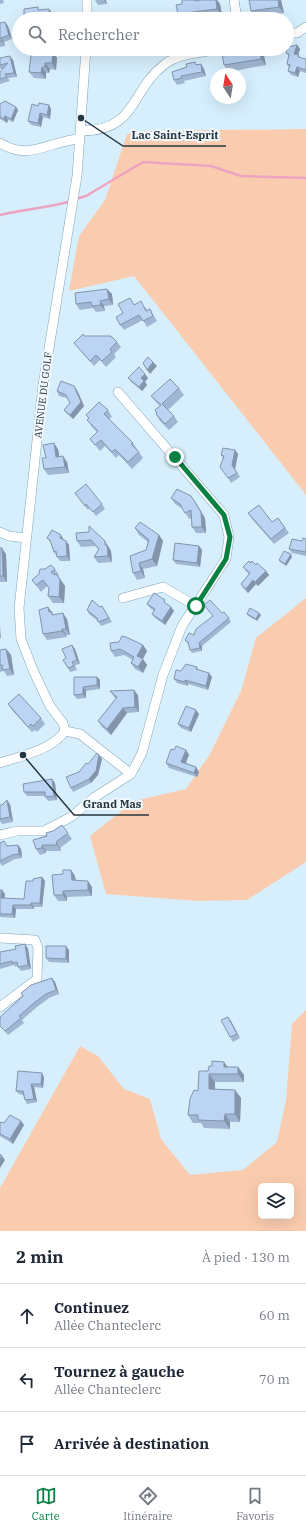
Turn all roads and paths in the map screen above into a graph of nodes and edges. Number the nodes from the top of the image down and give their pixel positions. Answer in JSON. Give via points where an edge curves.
{"nodes":[{"id":1,"x":87,"y":0,"type":"edge"},
{"id":2,"x":234,"y":0,"type":"edge"},
{"id":3,"x":87,"y":12,"type":"edge"},
{"id":4,"x":236,"y":12,"type":"edge"},
{"id":5,"x":306,"y":27,"type":"edge"},
{"id":6,"x":294,"y":32,"type":"edge"},
{"id":7,"x":86,"y":56,"type":"edge"},
{"id":8,"x":182,"y":56,"type":"edge"},
{"id":9,"x":80,"y":135,"type":"junction"},
{"id":10,"x":0,"y":143,"type":"edge"},
{"id":11,"x":118,"y":392,"type":"dead end"},
{"id":12,"x":0,"y":532,"type":"edge"},
{"id":13,"x":26,"y":538,"type":"junction"},
{"id":14,"x":123,"y":598,"type":"dead end"},
{"id":15,"x":196,"y":606,"type":"junction"},
{"id":16,"x":65,"y":731,"type":"junction"},
{"id":17,"x":0,"y":763,"type":"edge"},
{"id":18,"x":131,"y":774,"type":"junction"},
{"id":19,"x":0,"y":835,"type":"edge"},
{"id":20,"x":0,"y":938,"type":"edge"},
{"id":21,"x":0,"y":1007,"type":"edge"}],
"edges":[{"from":1,"to":3,"type":"street"},
{"from":2,"to":4,"type":"street"},
{"from":5,"to":6,"type":"street"},
{"from":7,"to":9,"type":"street","name":"AVENUE DU GOLF"},
{"from":8,"to":9,"type":"street","via":[[172,59],[158,70],[126,115],[108,127]]},
{"from":9,"to":10,"type":"street","via":[[47,147],[23,152],[9,149]]},
{"from":9,"to":13,"type":"street","name":"AVENUE DU GOLF","via":[[74,190],[43,385]]},
{"from":11,"to":15,"type":"street","via":[[224,515],[230,537],[226,559]]},
{"from":12,"to":13,"type":"street"},
{"from":13,"to":16,"type":"street","name":"AVENUE DU GOLF","via":[[19,608],[21,639],[50,706],[64,723]]},
{"from":14,"to":15,"type":"street","via":[[163,587]]},
{"from":15,"to":18,"type":"street","via":[[182,626],[163,675],[142,753]]},
{"from":16,"to":17,"type":"street","via":[[59,740]]},
{"from":16,"to":18,"type":"street","via":[[80,734]]},
{"from":18,"to":19,"type":"street","via":[[95,797],[71,817],[44,831],[17,831]]},
{"from":20,"to":21,"type":"street","via":[[35,940],[38,948],[37,979]]}]}
